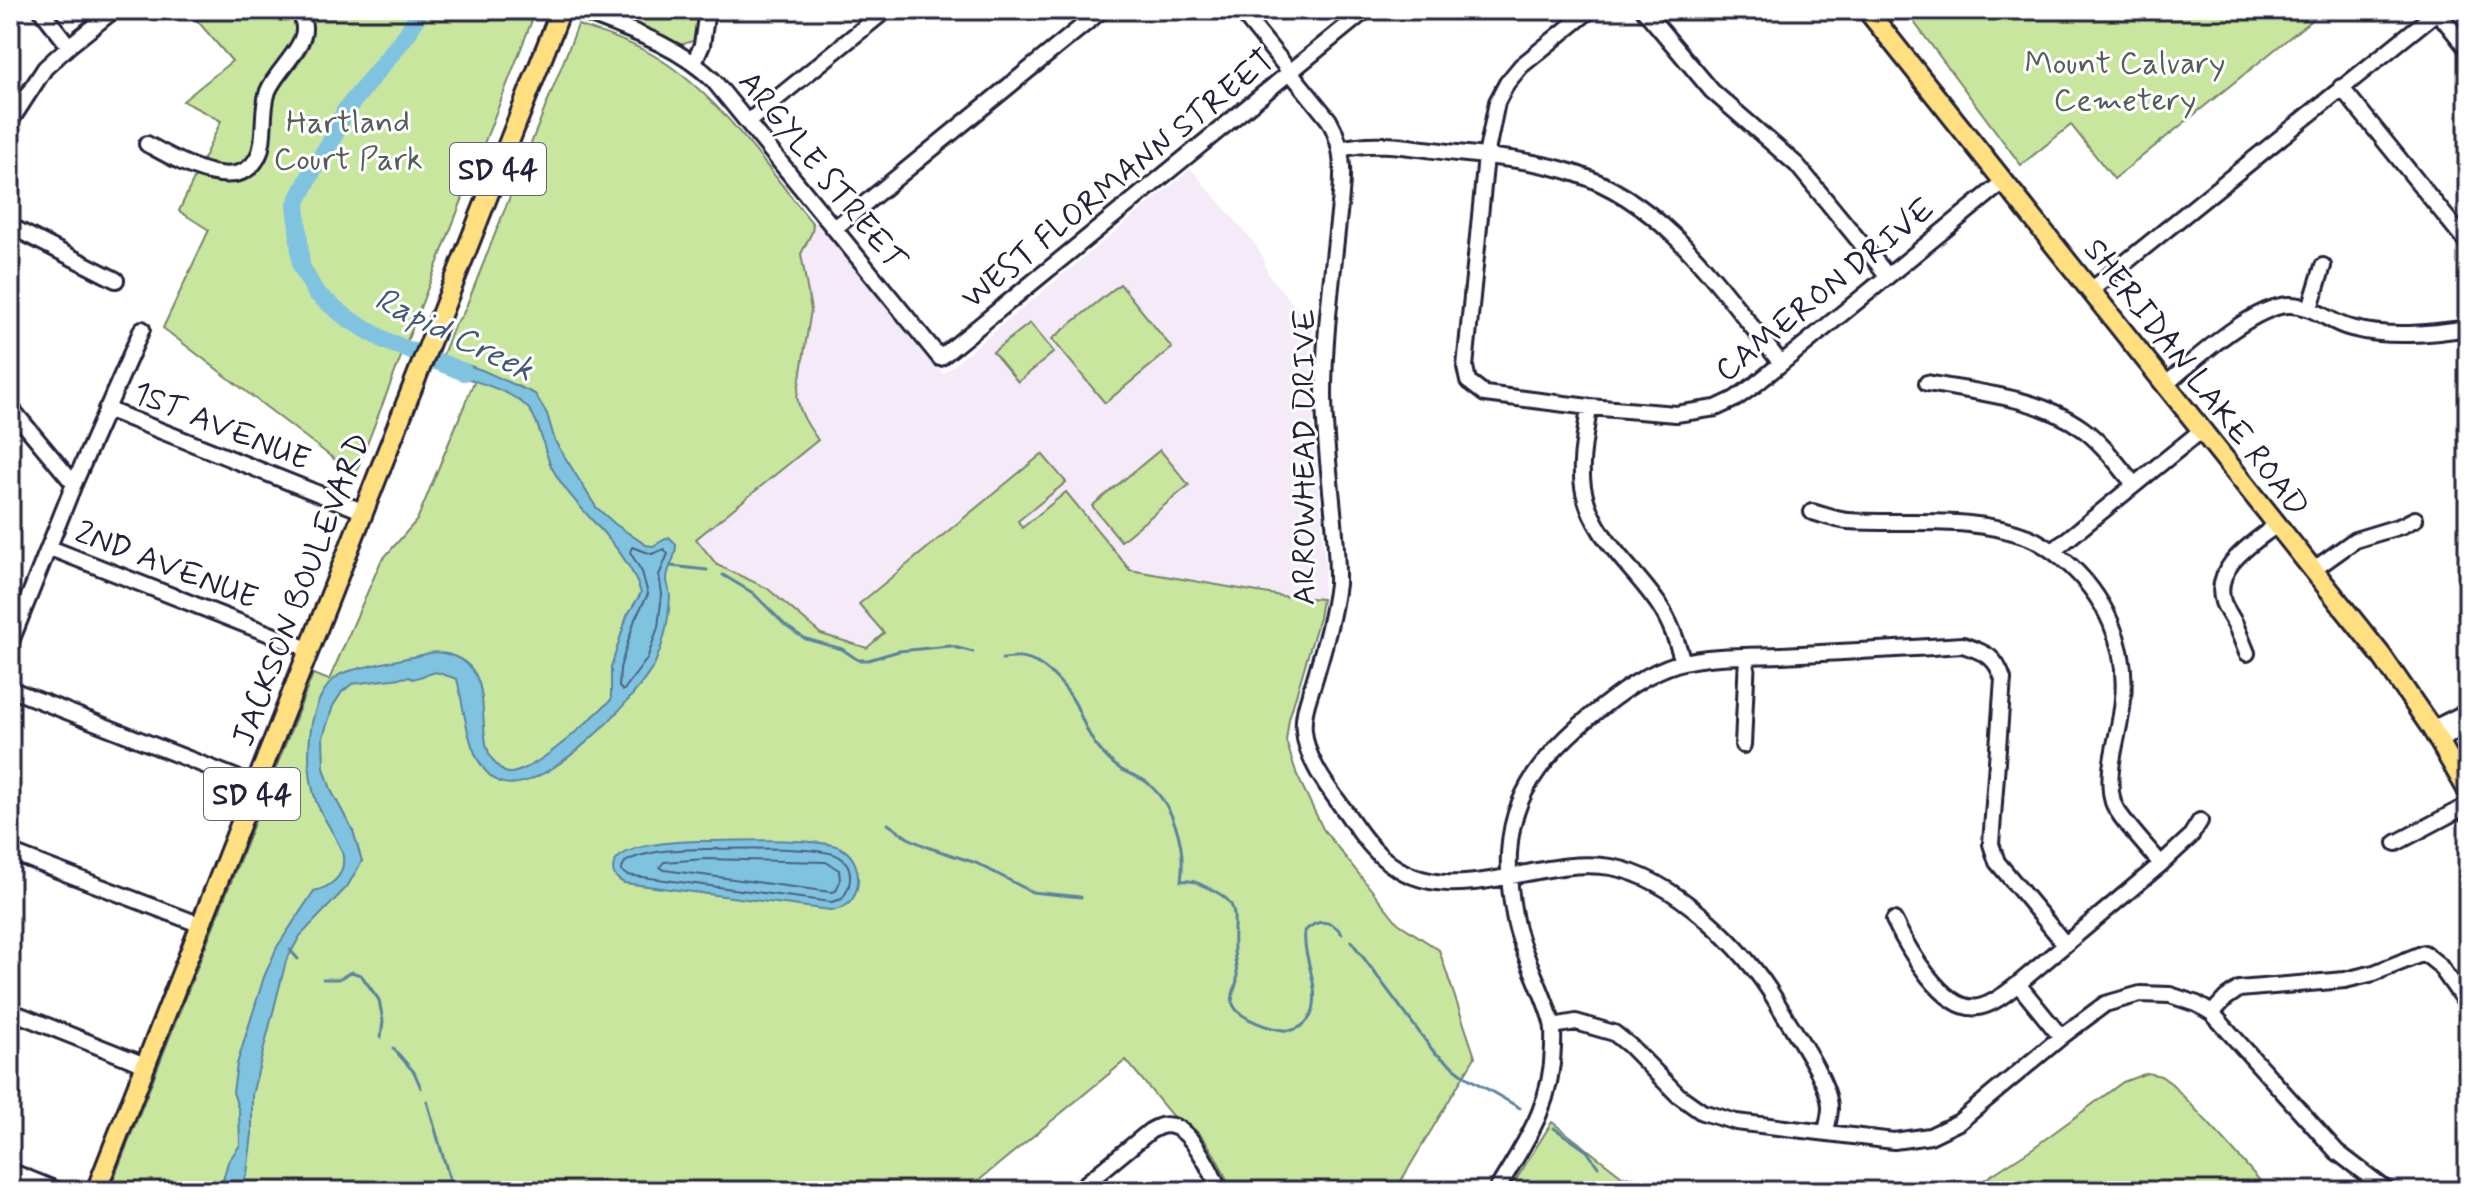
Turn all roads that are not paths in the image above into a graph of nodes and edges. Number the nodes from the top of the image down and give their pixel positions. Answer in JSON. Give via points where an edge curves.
{"nodes":[{"id":1,"x":41,"y":10,"type":"edge"},
{"id":2,"x":114,"y":10,"type":"edge"},
{"id":3,"x":300,"y":10,"type":"edge"},
{"id":4,"x":561,"y":10,"type":"edge"},
{"id":5,"x":578,"y":10,"type":"edge"},
{"id":6,"x":707,"y":10,"type":"edge"},
{"id":7,"x":886,"y":10,"type":"edge"},
{"id":8,"x":1102,"y":10,"type":"edge"},
{"id":9,"x":1240,"y":10,"type":"edge"},
{"id":10,"x":1366,"y":10,"type":"edge"},
{"id":11,"x":1590,"y":10,"type":"edge"},
{"id":12,"x":1644,"y":10,"type":"edge"},
{"id":13,"x":1867,"y":10,"type":"edge"},
{"id":14,"x":2438,"y":11,"type":"edge"},
{"id":15,"x":69,"y":46,"type":"junction"},
{"id":16,"x":2468,"y":50,"type":"edge"},
{"id":17,"x":694,"y":63,"type":"junction"},
{"id":18,"x":1290,"y":72,"type":"junction"},
{"id":19,"x":2341,"y":87,"type":"junction"},
{"id":20,"x":749,"y":121,"type":"junction"},
{"id":21,"x":10,"y":122,"type":"edge"},
{"id":22,"x":147,"y":144,"type":"dead end"},
{"id":23,"x":1341,"y":149,"type":"junction"},
{"id":24,"x":1486,"y":156,"type":"junction"},
{"id":25,"x":2003,"y":182,"type":"junction"},
{"id":26,"x":10,"y":226,"type":"edge"},
{"id":27,"x":835,"y":228,"type":"junction"},
{"id":28,"x":2468,"y":244,"type":"edge"},
{"id":29,"x":2323,"y":266,"type":"dead end"},
{"id":30,"x":1887,"y":275,"type":"junction"},
{"id":31,"x":116,"y":280,"type":"dead end"},
{"id":32,"x":2090,"y":291,"type":"junction"},
{"id":33,"x":2310,"y":308,"type":"junction"},
{"id":34,"x":2468,"y":328,"type":"edge"},
{"id":35,"x":142,"y":329,"type":"dead end"},
{"id":36,"x":940,"y":358,"type":"joint"},
{"id":37,"x":1781,"y":363,"type":"junction"},
{"id":38,"x":1927,"y":383,"type":"dead end"},
{"id":39,"x":2165,"y":385,"type":"junction"},
{"id":40,"x":10,"y":407,"type":"edge"},
{"id":41,"x":1589,"y":407,"type":"junction"},
{"id":42,"x":106,"y":409,"type":"junction"},
{"id":43,"x":2202,"y":430,"type":"junction"},
{"id":44,"x":74,"y":484,"type":"junction"},
{"id":45,"x":2134,"y":484,"type":"junction"},
{"id":46,"x":362,"y":511,"type":"junction"},
{"id":47,"x":1812,"y":512,"type":"dead end"},
{"id":48,"x":2415,"y":519,"type":"dead end"},
{"id":49,"x":2276,"y":525,"type":"junction"},
{"id":50,"x":50,"y":548,"type":"junction"},
{"id":51,"x":2053,"y":551,"type":"junction"},
{"id":52,"x":2313,"y":570,"type":"junction"},
{"id":53,"x":10,"y":644,"type":"edge"},
{"id":54,"x":308,"y":649,"type":"junction"},
{"id":55,"x":2247,"y":653,"type":"dead end"},
{"id":56,"x":1747,"y":656,"type":"junction"},
{"id":57,"x":1683,"y":662,"type":"junction"},
{"id":58,"x":10,"y":689,"type":"edge"},
{"id":59,"x":2468,"y":711,"type":"edge"},
{"id":60,"x":2468,"y":724,"type":"edge"},
{"id":61,"x":2436,"y":735,"type":"junction"},
{"id":62,"x":1743,"y":745,"type":"dead end"},
{"id":63,"x":255,"y":785,"type":"junction"},
{"id":64,"x":2468,"y":791,"type":"edge"},
{"id":65,"x":2468,"y":805,"type":"edge"},
{"id":66,"x":2200,"y":821,"type":"dead end"},
{"id":67,"x":2396,"y":843,"type":"dead end"},
{"id":68,"x":10,"y":852,"type":"edge"},
{"id":69,"x":2161,"y":864,"type":"junction"},
{"id":70,"x":1509,"y":875,"type":"junction"},
{"id":71,"x":1894,"y":920,"type":"dead end"},
{"id":72,"x":201,"y":925,"type":"junction"},
{"id":73,"x":2065,"y":944,"type":"junction"},
{"id":74,"x":2018,"y":984,"type":"junction"},
{"id":75,"x":2468,"y":1006,"type":"edge"},
{"id":76,"x":10,"y":1011,"type":"edge"},
{"id":77,"x":2212,"y":1013,"type":"junction"},
{"id":78,"x":1553,"y":1026,"type":"junction"},
{"id":79,"x":2061,"y":1037,"type":"junction"},
{"id":80,"x":145,"y":1065,"type":"junction"},
{"id":81,"x":1826,"y":1132,"type":"junction"},
{"id":82,"x":10,"y":1171,"type":"edge"},
{"id":83,"x":59,"y":1191,"type":"edge"},
{"id":84,"x":96,"y":1191,"type":"edge"},
{"id":85,"x":1077,"y":1191,"type":"edge"},
{"id":86,"x":1219,"y":1191,"type":"edge"},
{"id":87,"x":1496,"y":1191,"type":"edge"},
{"id":88,"x":2388,"y":1191,"type":"edge"}],
"edges":[{"from":1,"to":15,"type":"street"},
{"from":2,"to":15,"type":"street"},
{"from":3,"to":22,"type":"street","via":[[303,39],[269,88],[260,151],[253,164],[232,175],[219,175]]},
{"from":4,"to":46,"type":"main road","name":"JACKSON BOULEVARD","number":"SD 44"},
{"from":5,"to":17,"type":"street","via":[[647,37]]},
{"from":6,"to":17,"type":"street","name":"ARGYLE STREET"},
{"from":7,"to":20,"type":"street"},
{"from":8,"to":27,"type":"street"},
{"from":9,"to":18,"type":"street"},
{"from":10,"to":18,"type":"street","name":"WEST FLORMANN STREET"},
{"from":11,"to":24,"type":"street","via":[[1507,83],[1497,102]]},
{"from":12,"to":30,"type":"street","via":[[1712,91],[1797,165]]},
{"from":13,"to":25,"type":"main road","name":"SHERIDAN LAKE ROAD"},
{"from":14,"to":16,"type":"street"},
{"from":14,"to":19,"type":"street"},
{"from":15,"to":21,"type":"street","via":[[45,68]]},
{"from":17,"to":20,"type":"street","name":"ARGYLE STREET"},
{"from":18,"to":23,"type":"street","via":[[1329,120]]},
{"from":18,"to":36,"type":"street","name":"WEST FLORMANN STREET"},
{"from":19,"to":28,"type":"street"},
{"from":19,"to":32,"type":"street"},
{"from":20,"to":27,"type":"street","name":"ARGYLE STREET"},
{"from":23,"to":24,"type":"street","via":[[1364,144]]},
{"from":23,"to":70,"type":"street","name":"ARROWHEAD DRIVE","via":[[1324,395],[1337,584],[1304,733],[1315,764],[1342,806],[1395,867],[1420,879],[1453,885]]},
{"from":24,"to":37,"type":"street","via":[[1579,174],[1640,207],[1683,244]]},
{"from":24,"to":41,"type":"street","name":"CAMERON DRIVE","via":[[1465,367],[1468,381],[1485,394]]},
{"from":25,"to":30,"type":"street","name":"CAMERON DRIVE"},
{"from":25,"to":32,"type":"main road","name":"SHERIDAN LAKE ROAD"},
{"from":26,"to":31,"type":"street"},
{"from":27,"to":36,"type":"street","name":"ARGYLE STREET"},
{"from":29,"to":33,"type":"street"},
{"from":30,"to":37,"type":"street","name":"CAMERON DRIVE"},
{"from":32,"to":39,"type":"main road","name":"SHERIDAN LAKE ROAD"},
{"from":33,"to":34,"type":"street","via":[[2349,328],[2392,335]]},
{"from":33,"to":39,"type":"street","via":[[2287,305],[2259,313]]},
{"from":35,"to":42,"type":"street"},
{"from":37,"to":41,"type":"street","name":"CAMERON DRIVE","via":[[1716,408],[1676,414]]},
{"from":38,"to":45,"type":"street","via":[[2015,400],[2060,416],[2091,436]]},
{"from":39,"to":43,"type":"main road","name":"SHERIDAN LAKE ROAD"},
{"from":40,"to":44,"type":"street"},
{"from":41,"to":57,"type":"street","via":[[1581,470],[1589,511],[1659,604]]},
{"from":42,"to":44,"type":"street"},
{"from":42,"to":46,"type":"street","name":"1ST AVENUE"},
{"from":43,"to":45,"type":"street"},
{"from":43,"to":49,"type":"main road","name":"SHERIDAN LAKE ROAD"},
{"from":44,"to":50,"type":"street"},
{"from":45,"to":51,"type":"street"},
{"from":46,"to":54,"type":"main road","name":"JACKSON BOULEVARD","number":"SD 44"},
{"from":47,"to":51,"type":"street","via":[[1845,521],[2000,527]]},
{"from":48,"to":52,"type":"street","via":[[2355,540]]},
{"from":49,"to":52,"type":"main road","name":"SHERIDAN LAKE ROAD"},
{"from":49,"to":55,"type":"street","via":[[2234,560],[2222,583],[2224,604]]},
{"from":50,"to":53,"type":"street"},
{"from":50,"to":54,"type":"street","name":"2ND AVENUE"},
{"from":51,"to":69,"type":"street","via":[[2082,576],[2117,636],[2123,699],[2112,797]]},
{"from":52,"to":61,"type":"main road","name":"SHERIDAN LAKE ROAD","via":[[2388,663]]},
{"from":54,"to":63,"type":"main road","name":"JACKSON BOULEVARD","number":"SD 44"},
{"from":56,"to":57,"type":"street"},
{"from":56,"to":62,"type":"street"},
{"from":56,"to":73,"type":"street","via":[[1963,645],[1998,664],[2003,679],[1991,844],[1997,862]]},
{"from":57,"to":70,"type":"street","via":[[1649,673],[1606,703],[1544,761],[1517,809]]},
{"from":58,"to":63,"type":"street"},
{"from":59,"to":61,"type":"street"},
{"from":60,"to":61,"type":"street"},
{"from":61,"to":64,"type":"main road","name":"SHERIDAN LAKE ROAD"},
{"from":63,"to":72,"type":"main road","name":"JACKSON BOULEVARD","number":"SD 44"},
{"from":65,"to":67,"type":"street"},
{"from":66,"to":69,"type":"street"},
{"from":68,"to":72,"type":"street"},
{"from":69,"to":73,"type":"street"},
{"from":70,"to":78,"type":"street","via":[[1514,918]]},
{"from":70,"to":81,"type":"street","name":"ARROWHEAD DRIVE","via":[[1576,865],[1611,866],[1687,902],[1770,991],[1826,1087]]},
{"from":71,"to":74,"type":"street","via":[[1909,949],[1948,998],[1963,1006],[1980,1007]]},
{"from":72,"to":80,"type":"main road","name":"JACKSON BOULEVARD","number":"SD 44"},
{"from":73,"to":74,"type":"street"},
{"from":74,"to":79,"type":"street"},
{"from":75,"to":77,"type":"street","via":[[2424,953],[2345,980],[2239,989]]},
{"from":76,"to":80,"type":"street"},
{"from":77,"to":79,"type":"street","via":[[2170,995],[2140,994],[2105,1004]]},
{"from":77,"to":88,"type":"street","via":[[2337,1152]]},
{"from":78,"to":81,"type":"street","via":[[1576,1022],[1614,1033],[1702,1112],[1736,1122]]},
{"from":78,"to":87,"type":"street","via":[[1549,1090],[1539,1118]]},
{"from":79,"to":81,"type":"street","via":[[1943,1131],[1894,1141]]},
{"from":80,"to":84,"type":"main road","name":"JACKSON BOULEVARD","number":"SD 44"},
{"from":82,"to":83,"type":"street"},
{"from":85,"to":86,"type":"street","via":[[1164,1125],[1184,1133]]}]}
